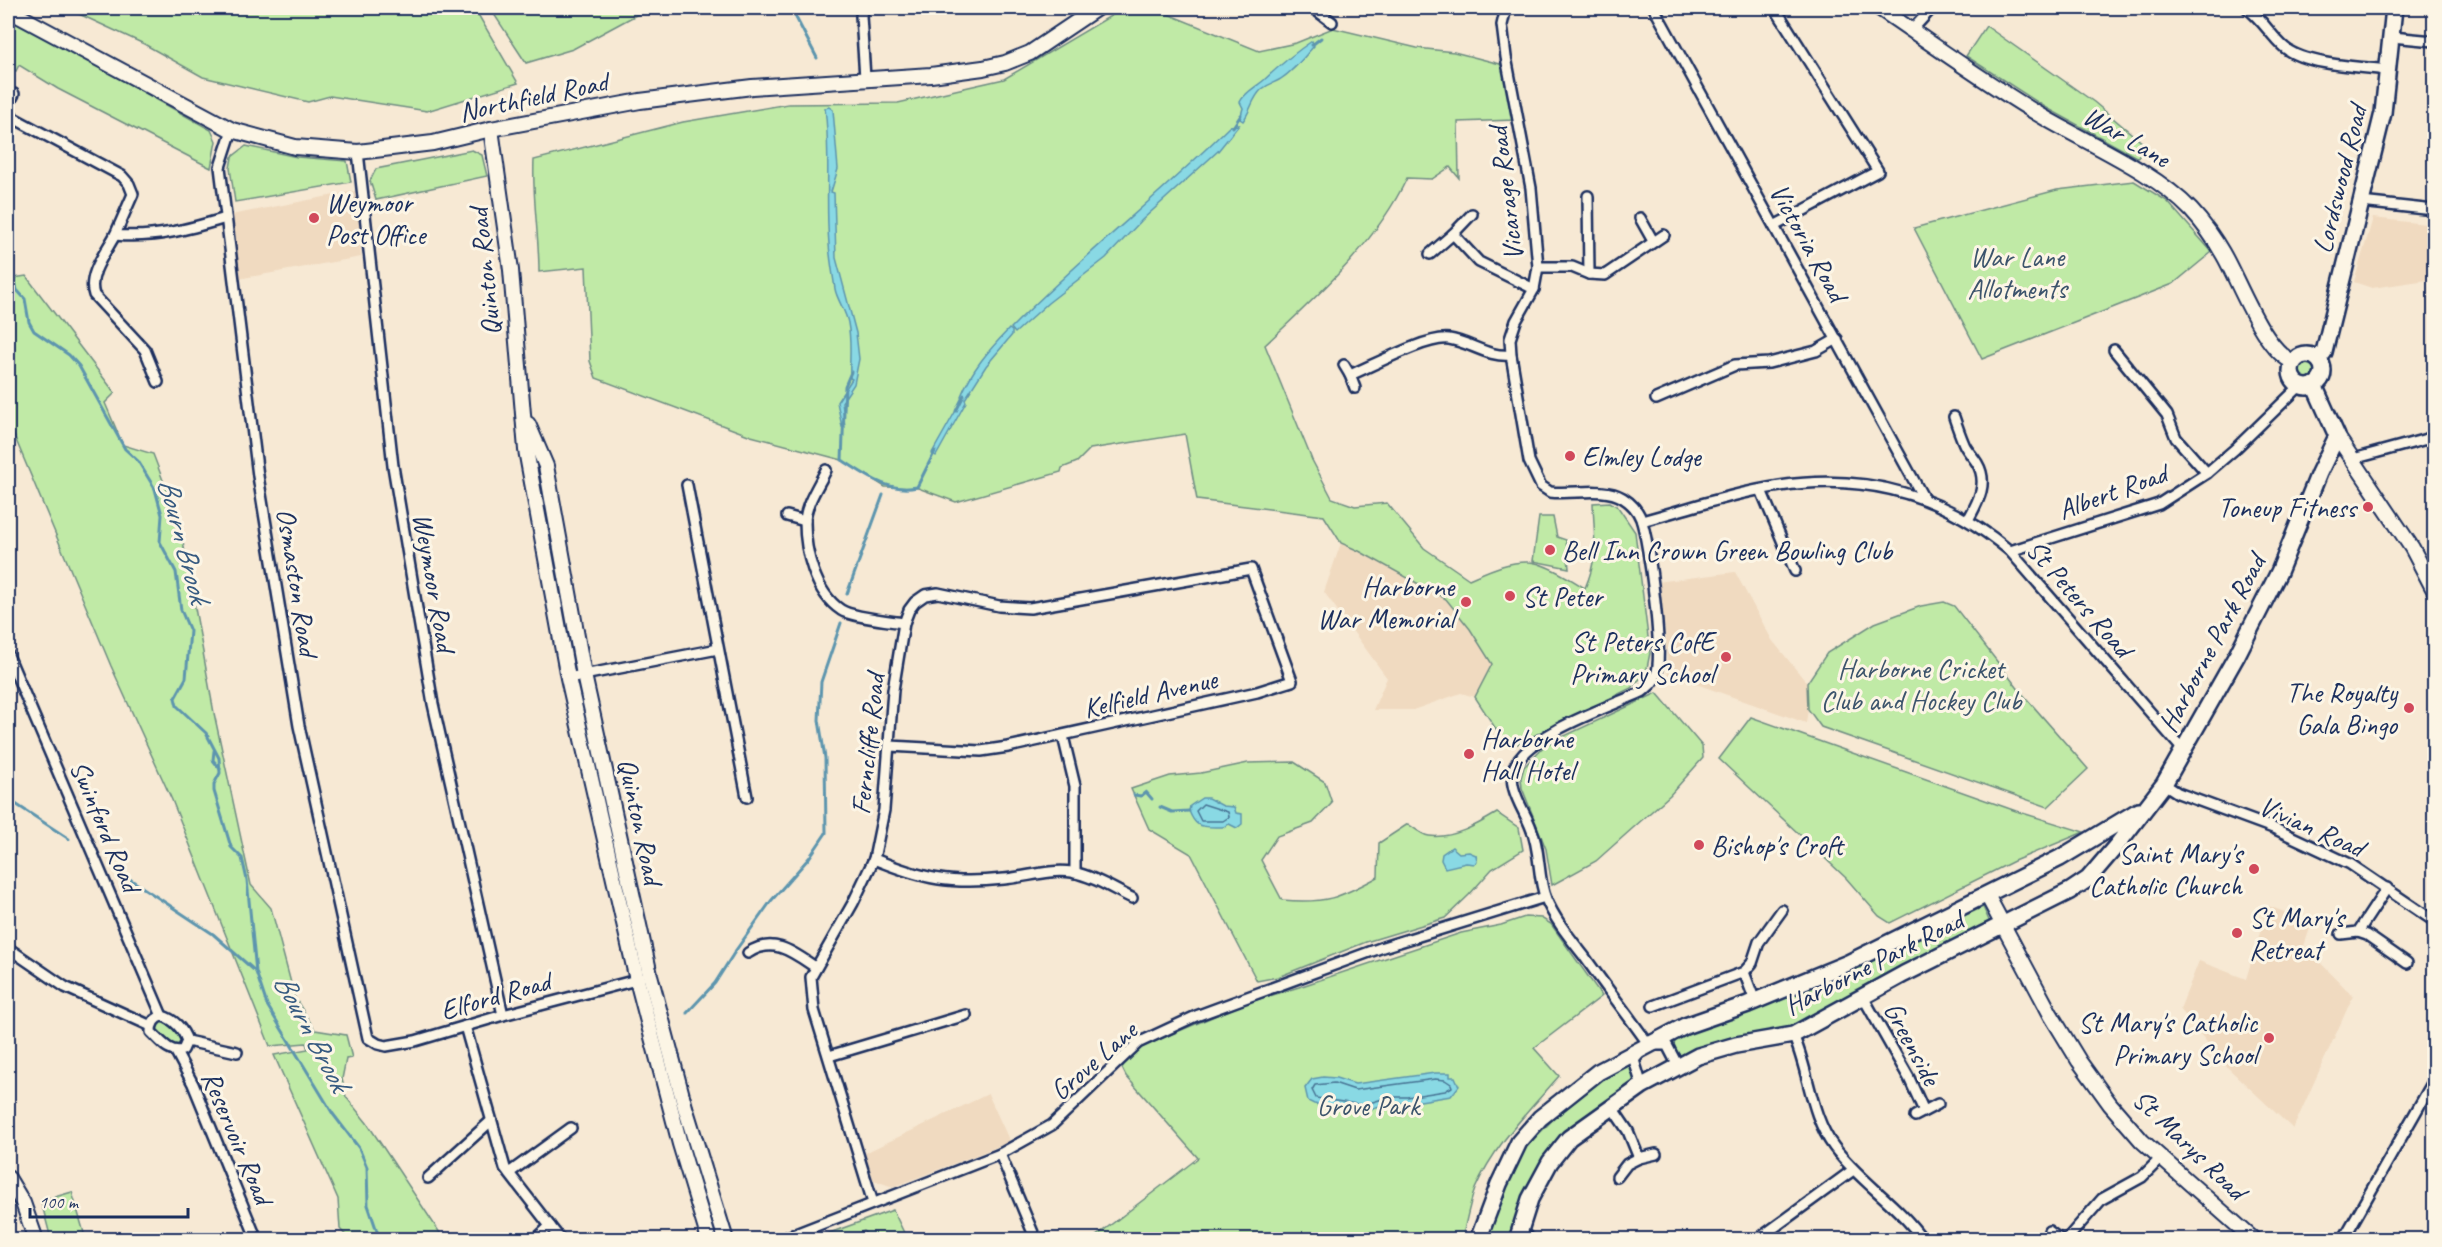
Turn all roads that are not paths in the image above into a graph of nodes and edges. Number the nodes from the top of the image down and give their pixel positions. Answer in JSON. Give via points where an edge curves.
{"nodes":[{"id":1,"x":863,"y":8,"type":"edge"},
{"id":2,"x":1313,"y":8,"type":"edge"},
{"id":3,"x":1506,"y":8,"type":"edge"},
{"id":4,"x":1654,"y":8,"type":"edge"},
{"id":5,"x":1776,"y":8,"type":"edge"},
{"id":6,"x":1879,"y":8,"type":"edge"},
{"id":7,"x":1932,"y":8,"type":"edge"},
{"id":8,"x":2247,"y":8,"type":"edge"},
{"id":9,"x":2394,"y":8,"type":"edge"},
{"id":10,"x":8,"y":10,"type":"edge"},
{"id":11,"x":1090,"y":10,"type":"edge"},
{"id":12,"x":1332,"y":22,"type":"dead end"},
{"id":13,"x":1912,"y":30,"type":"junction"},
{"id":14,"x":2392,"y":37,"type":"junction"},
{"id":15,"x":2434,"y":41,"type":"edge"},
{"id":16,"x":2389,"y":70,"type":"junction"},
{"id":17,"x":865,"y":78,"type":"junction"},
{"id":18,"x":14,"y":94,"type":"dead end"},
{"id":19,"x":8,"y":106,"type":"edge"},
{"id":20,"x":8,"y":115,"type":"edge"},
{"id":21,"x":491,"y":129,"type":"junction"},
{"id":22,"x":232,"y":130,"type":"junction"},
{"id":23,"x":358,"y":152,"type":"junction"},
{"id":24,"x":1588,"y":196,"type":"dead end"},
{"id":25,"x":2361,"y":202,"type":"junction"},
{"id":26,"x":2434,"y":210,"type":"edge"},
{"id":27,"x":1472,"y":214,"type":"dead end"},
{"id":28,"x":226,"y":218,"type":"junction"},
{"id":29,"x":1640,"y":218,"type":"dead end"},
{"id":30,"x":1774,"y":226,"type":"junction"},
{"id":31,"x":1453,"y":234,"type":"junction"},
{"id":32,"x":115,"y":235,"type":"junction"},
{"id":33,"x":1664,"y":235,"type":"dead end"},
{"id":34,"x":1653,"y":241,"type":"junction"},
{"id":35,"x":1430,"y":254,"type":"dead end"},
{"id":36,"x":1538,"y":267,"type":"junction"},
{"id":37,"x":1589,"y":274,"type":"junction"},
{"id":38,"x":1533,"y":289,"type":"junction"},
{"id":39,"x":1837,"y":339,"type":"junction"},
{"id":40,"x":2115,"y":350,"type":"dead end"},
{"id":41,"x":1511,"y":355,"type":"junction"},
{"id":42,"x":2318,"y":359,"type":"junction"},
{"id":43,"x":2294,"y":362,"type":"junction"},
{"id":44,"x":1344,"y":365,"type":"dead end"},
{"id":45,"x":1350,"y":375,"type":"junction"},
{"id":46,"x":1674,"y":380,"type":"dead end"},
{"id":47,"x":158,"y":382,"type":"dead end"},
{"id":48,"x":2307,"y":385,"type":"junction"},
{"id":49,"x":1355,"y":388,"type":"dead end"},
{"id":50,"x":1678,"y":391,"type":"junction"},
{"id":51,"x":1656,"y":399,"type":"dead end"},
{"id":52,"x":522,"y":411,"type":"junction"},
{"id":53,"x":1954,"y":417,"type":"dead end"},
{"id":54,"x":2337,"y":436,"type":"junction"},
{"id":55,"x":2433,"y":437,"type":"edge"},
{"id":56,"x":2353,"y":459,"type":"junction"},
{"id":57,"x":826,"y":470,"type":"dead end"},
{"id":58,"x":2207,"y":473,"type":"junction"},
{"id":59,"x":687,"y":485,"type":"dead end"},
{"id":60,"x":1761,"y":490,"type":"junction"},
{"id":61,"x":1924,"y":499,"type":"junction"},
{"id":62,"x":787,"y":516,"type":"dead end"},
{"id":63,"x":1968,"y":520,"type":"junction"},
{"id":64,"x":805,"y":521,"type":"junction"},
{"id":65,"x":1642,"y":521,"type":"junction"},
{"id":66,"x":2010,"y":551,"type":"junction"},
{"id":67,"x":1242,"y":568,"type":"joint"},
{"id":68,"x":1795,"y":571,"type":"dead end"},
{"id":69,"x":2434,"y":590,"type":"edge"},
{"id":70,"x":904,"y":623,"type":"junction"},
{"id":71,"x":718,"y":649,"type":"junction"},
{"id":72,"x":8,"y":655,"type":"edge"},
{"id":73,"x":584,"y":675,"type":"junction"},
{"id":74,"x":568,"y":678,"type":"junction"},
{"id":75,"x":1063,"y":736,"type":"junction"},
{"id":76,"x":890,"y":746,"type":"junction"},
{"id":77,"x":2183,"y":750,"type":"junction"},
{"id":78,"x":2164,"y":784,"type":"junction"},
{"id":79,"x":747,"y":797,"type":"dead end"},
{"id":80,"x":2149,"y":803,"type":"junction"},
{"id":81,"x":874,"y":859,"type":"junction"},
{"id":82,"x":1075,"y":873,"type":"junction"},
{"id":83,"x":2387,"y":888,"type":"junction"},
{"id":84,"x":1987,"y":895,"type":"junction"},
{"id":85,"x":1545,"y":897,"type":"junction"},
{"id":86,"x":1132,"y":898,"type":"dead end"},
{"id":87,"x":1782,"y":910,"type":"dead end"},
{"id":88,"x":2434,"y":921,"type":"edge"},
{"id":89,"x":2002,"y":924,"type":"junction"},
{"id":90,"x":2358,"y":932,"type":"junction"},
{"id":91,"x":2341,"y":934,"type":"dead end"},
{"id":92,"x":755,"y":937,"type":"dead end"},
{"id":93,"x":758,"y":947,"type":"junction"},
{"id":94,"x":8,"y":948,"type":"edge"},
{"id":95,"x":748,"y":953,"type":"dead end"},
{"id":96,"x":2407,"y":963,"type":"dead end"},
{"id":97,"x":814,"y":967,"type":"junction"},
{"id":98,"x":1744,"y":972,"type":"junction"},
{"id":99,"x":643,"y":977,"type":"junction"},
{"id":100,"x":1863,"y":997,"type":"junction"},
{"id":101,"x":1755,"y":1001,"type":"junction"},
{"id":102,"x":1653,"y":1006,"type":"dead end"},
{"id":103,"x":503,"y":1015,"type":"junction"},
{"id":104,"x":966,"y":1015,"type":"dead end"},
{"id":105,"x":162,"y":1016,"type":"junction"},
{"id":106,"x":151,"y":1026,"type":"junction"},
{"id":107,"x":465,"y":1026,"type":"junction"},
{"id":108,"x":1792,"y":1035,"type":"junction"},
{"id":109,"x":368,"y":1038,"type":"joint"},
{"id":110,"x":187,"y":1041,"type":"junction"},
{"id":111,"x":1649,"y":1045,"type":"junction"},
{"id":112,"x":176,"y":1052,"type":"junction"},
{"id":113,"x":237,"y":1052,"type":"dead end"},
{"id":114,"x":828,"y":1056,"type":"junction"},
{"id":115,"x":1677,"y":1066,"type":"junction"},
{"id":116,"x":2434,"y":1080,"type":"edge"},
{"id":117,"x":1642,"y":1086,"type":"junction"},
{"id":118,"x":1938,"y":1104,"type":"dead end"},
{"id":119,"x":1611,"y":1106,"type":"junction"},
{"id":120,"x":491,"y":1121,"type":"junction"},
{"id":121,"x":571,"y":1128,"type":"dead end"},
{"id":122,"x":1000,"y":1154,"type":"junction"},
{"id":123,"x":1656,"y":1154,"type":"dead end"},
{"id":124,"x":1639,"y":1158,"type":"junction"},
{"id":125,"x":2161,"y":1158,"type":"junction"},
{"id":126,"x":1853,"y":1170,"type":"junction"},
{"id":127,"x":509,"y":1173,"type":"junction"},
{"id":128,"x":1617,"y":1177,"type":"dead end"},
{"id":129,"x":8,"y":1178,"type":"edge"},
{"id":130,"x":428,"y":1178,"type":"dead end"},
{"id":131,"x":873,"y":1203,"type":"junction"},
{"id":132,"x":550,"y":1226,"type":"junction"},
{"id":133,"x":2049,"y":1231,"type":"dead end"},
{"id":134,"x":1523,"y":1236,"type":"edge"},
{"id":135,"x":36,"y":1239,"type":"edge"},
{"id":136,"x":258,"y":1239,"type":"edge"},
{"id":137,"x":535,"y":1239,"type":"edge"},
{"id":138,"x":561,"y":1239,"type":"edge"},
{"id":139,"x":709,"y":1239,"type":"edge"},
{"id":140,"x":726,"y":1239,"type":"edge"},
{"id":141,"x":780,"y":1239,"type":"edge"},
{"id":142,"x":1036,"y":1239,"type":"edge"},
{"id":143,"x":1478,"y":1239,"type":"edge"},
{"id":144,"x":1757,"y":1239,"type":"edge"},
{"id":145,"x":1923,"y":1239,"type":"edge"},
{"id":146,"x":2061,"y":1239,"type":"edge"},
{"id":147,"x":2066,"y":1239,"type":"edge"},
{"id":148,"x":2254,"y":1239,"type":"edge"},
{"id":149,"x":2343,"y":1239,"type":"edge"}],
"edges":[{"from":1,"to":17,"type":"street"},
{"from":2,"to":12,"type":"street"},
{"from":3,"to":36,"type":"street","name":"Vicarage Road","via":[[1502,25],[1528,169]]},
{"from":4,"to":30,"type":"street","name":"Victoria Road"},
{"from":5,"to":30,"type":"street","via":[[1878,171]]},
{"from":6,"to":13,"type":"street","name":"War Lane"},
{"from":7,"to":13,"type":"street"},
{"from":8,"to":16,"type":"street","via":[[2286,50],[2316,62]]},
{"from":9,"to":14,"type":"main road","name":"Lordswood Road"},
{"from":10,"to":22,"type":"street","name":"Northfield Road"},
{"from":11,"to":17,"type":"street","name":"Northfield Road","via":[[1030,53],[1005,63],[959,72]]},
{"from":13,"to":43,"type":"street","name":"War Lane","via":[[2021,104],[2165,186],[2208,230],[2257,322],[2285,359]]},
{"from":14,"to":15,"type":"street"},
{"from":14,"to":16,"type":"main road","name":"Lordswood Road"},
{"from":16,"to":25,"type":"main road","name":"Lordswood Road","via":[[2383,113]]},
{"from":17,"to":21,"type":"street","name":"Northfield Road","via":[[640,100]]},
{"from":18,"to":19,"type":"street"},
{"from":20,"to":32,"type":"street","via":[[122,176],[133,194]]},
{"from":21,"to":23,"type":"street","name":"Northfield Road","via":[[433,143]]},
{"from":21,"to":52,"type":"street","name":"Quinton Road","via":[[511,270]]},
{"from":22,"to":23,"type":"street","name":"Northfield Road","via":[[295,147]]},
{"from":22,"to":28,"type":"street","name":"Osmaston Road","via":[[220,167]]},
{"from":23,"to":103,"type":"street","name":"Weymoor Road","via":[[398,500],[435,714]]},
{"from":24,"to":37,"type":"street"},
{"from":25,"to":26,"type":"street"},
{"from":25,"to":42,"type":"main road","name":"Lordswood Road","via":[[2324,352]]},
{"from":27,"to":31,"type":"street"},
{"from":28,"to":32,"type":"street","via":[[177,232],[136,237]]},
{"from":28,"to":109,"type":"street","name":"Osmaston Road","via":[[258,476],[299,726]]},
{"from":29,"to":34,"type":"street"},
{"from":30,"to":39,"type":"street","name":"Victoria Road"},
{"from":31,"to":35,"type":"street"},
{"from":31,"to":38,"type":"street","via":[[1479,262]]},
{"from":32,"to":47,"type":"street","via":[[91,286],[94,295],[145,350]]},
{"from":33,"to":34,"type":"street"},
{"from":34,"to":37,"type":"street","via":[[1605,275]]},
{"from":36,"to":37,"type":"street","via":[[1572,267]]},
{"from":36,"to":38,"type":"street","name":"Vicarage Road"},
{"from":38,"to":41,"type":"street","name":"Vicarage Road","via":[[1510,339]]},
{"from":39,"to":50,"type":"street","via":[[1816,351],[1769,363],[1735,365]]},
{"from":39,"to":61,"type":"street","name":"Victoria Road"},
{"from":40,"to":58,"type":"street","via":[[2167,415],[2176,438]]},
{"from":41,"to":45,"type":"street","via":[[1501,356],[1458,340],[1436,338]]},
{"from":41,"to":65,"type":"street","name":"Vicarage Road","via":[[1529,461],[1542,486],[1564,494],[1613,494],[1633,506]]},
{"from":42,"to":43,"type":"main road","via":[[2305,355]]},
{"from":42,"to":48,"type":"main road","via":[[2322,373],[2318,382]]},
{"from":43,"to":48,"type":"main road","via":[[2292,375]]},
{"from":44,"to":45,"type":"street"},
{"from":45,"to":49,"type":"street"},
{"from":46,"to":50,"type":"street"},
{"from":48,"to":54,"type":"main road"},
{"from":48,"to":58,"type":"street","name":"Albert Road"},
{"from":50,"to":51,"type":"street"},
{"from":52,"to":73,"type":"street","name":"Quinton Road","via":[[546,466]]},
{"from":52,"to":74,"type":"street","name":"Quinton Road"},
{"from":53,"to":63,"type":"street","via":[[1982,478],[1979,500]]},
{"from":54,"to":56,"type":"street"},
{"from":54,"to":77,"type":"main road","name":"Harborne Park Road","via":[[2279,572]]},
{"from":55,"to":56,"type":"street"},
{"from":56,"to":69,"type":"street","via":[[2412,548]]},
{"from":57,"to":64,"type":"street"},
{"from":58,"to":66,"type":"street","name":"Albert Road","via":[[2159,504]]},
{"from":59,"to":71,"type":"street"},
{"from":60,"to":61,"type":"street","name":"St Peters Road","via":[[1828,482],[1888,488]]},
{"from":60,"to":65,"type":"street","name":"St Peters Road"},
{"from":60,"to":68,"type":"street"},
{"from":61,"to":63,"type":"street","name":"St Peters Road"},
{"from":62,"to":64,"type":"street"},
{"from":63,"to":66,"type":"street","name":"St Peters Road"},
{"from":64,"to":70,"type":"street","via":[[816,579],[827,597],[842,611]]},
{"from":65,"to":85,"type":"street","via":[[1658,629],[1658,666],[1652,684],[1642,693],[1543,737],[1515,765],[1513,789],[1537,843]]},
{"from":66,"to":77,"type":"street","name":"St Peters Road"},
{"from":67,"to":70,"type":"street","name":"Ferncliffe Road","via":[[1030,608],[999,606],[938,593],[925,595],[909,610]]},
{"from":67,"to":75,"type":"street","name":"Kelfield Avenue","via":[[1251,569],[1292,681]]},
{"from":70,"to":76,"type":"street","name":"Ferncliffe Road","via":[[893,690]]},
{"from":71,"to":73,"type":"street"},
{"from":71,"to":79,"type":"street"},
{"from":72,"to":105,"type":"street","name":"Swinford Road"},
{"from":73,"to":74,"type":"street"},
{"from":73,"to":99,"type":"street","name":"Quinton Road"},
{"from":74,"to":99,"type":"street","name":"Quinton Road"},
{"from":75,"to":76,"type":"street","name":"Kelfield Avenue","via":[[981,750]]},
{"from":75,"to":82,"type":"street","via":[[1075,786]]},
{"from":76,"to":81,"type":"street","name":"Ferncliffe Road","via":[[885,810]]},
{"from":77,"to":78,"type":"main road","name":"Harborne Park Road"},
{"from":78,"to":80,"type":"main road","name":"Harborne Park Road"},
{"from":78,"to":83,"type":"street","name":"Vivian Road","via":[[2312,846]]},
{"from":80,"to":84,"type":"main road","name":"Harborne Park Road","via":[[2060,858]]},
{"from":80,"to":89,"type":"main road","name":"Harborne Park Road","via":[[2088,879]]},
{"from":81,"to":82,"type":"street","via":[[919,876],[962,882],[1050,870]]},
{"from":81,"to":97,"type":"street","name":"Ferncliffe Road","via":[[853,903]]},
{"from":82,"to":86,"type":"street"},
{"from":83,"to":88,"type":"street","name":"Vivian Road"},
{"from":83,"to":90,"type":"street"},
{"from":84,"to":89,"type":"street","name":"St Marys Road"},
{"from":84,"to":101,"type":"main road","name":"Harborne Park Road","via":[[1848,963]]},
{"from":85,"to":111,"type":"street","via":[[1557,920]]},
{"from":85,"to":122,"type":"street","name":"Grove Lane","via":[[1273,986],[1138,1043],[1052,1125]]},
{"from":87,"to":98,"type":"street","name":"Harborne Park Road"},
{"from":89,"to":100,"type":"main road","name":"Harborne Park Road"},
{"from":89,"to":125,"type":"street","name":"St Marys Road","via":[[2079,1061],[2142,1142]]},
{"from":90,"to":91,"type":"street"},
{"from":90,"to":96,"type":"street"},
{"from":92,"to":93,"type":"street"},
{"from":93,"to":95,"type":"street"},
{"from":93,"to":97,"type":"street","via":[[785,947]]},
{"from":94,"to":106,"type":"street","via":[[65,987]]},
{"from":97,"to":114,"type":"street","name":"Ferncliffe Road","via":[[814,1011]]},
{"from":98,"to":101,"type":"street","name":"Harborne Park Road"},
{"from":98,"to":102,"type":"street","name":"Harborne Park Road"},
{"from":99,"to":103,"type":"street","name":"Elford Road"},
{"from":99,"to":139,"type":"street","name":"Quinton Road","via":[[680,1144]]},
{"from":99,"to":140,"type":"street","name":"Quinton Road"},
{"from":100,"to":108,"type":"main road","name":"Harborne Park Road"},
{"from":100,"to":118,"type":"street","name":"Greenside","via":[[1909,1078],[1920,1114]]},
{"from":101,"to":111,"type":"main road","name":"Harborne Park Road","via":[[1685,1026]]},
{"from":103,"to":107,"type":"street","name":"Elford Road"},
{"from":104,"to":114,"type":"street"},
{"from":105,"to":106,"type":"street"},
{"from":105,"to":110,"type":"street","via":[[183,1031]]},
{"from":106,"to":112,"type":"street","via":[[151,1032]]},
{"from":107,"to":109,"type":"street","name":"Elford Road","via":[[395,1046]]},
{"from":107,"to":120,"type":"street"},
{"from":108,"to":115,"type":"main road","name":"Harborne Park Road","via":[[1698,1056]]},
{"from":108,"to":126,"type":"street","via":[[1819,1118],[1833,1145]]},
{"from":110,"to":112,"type":"street","via":[[183,1050]]},
{"from":110,"to":113,"type":"street"},
{"from":111,"to":115,"type":"street","via":[[1667,1045]]},
{"from":111,"to":117,"type":"street","via":[[1634,1060]]},
{"from":111,"to":143,"type":"main road","name":"Harborne Park Road","via":[[1590,1078],[1540,1118],[1519,1142]]},
{"from":112,"to":136,"type":"street","name":"Reservoir Road"},
{"from":114,"to":131,"type":"street","name":"Ferncliffe Road"},
{"from":115,"to":117,"type":"main road","name":"Harborne Park Road"},
{"from":116,"to":149,"type":"street"},
{"from":117,"to":119,"type":"main road","name":"Harborne Park Road"},
{"from":119,"to":124,"type":"street","via":[[1628,1131]]},
{"from":119,"to":134,"type":"main road","name":"Harborne Park Road","via":[[1569,1138],[1550,1162],[1530,1199]]},
{"from":120,"to":127,"type":"street"},
{"from":120,"to":130,"type":"street"},
{"from":121,"to":127,"type":"street"},
{"from":122,"to":131,"type":"street","name":"Grove Lane"},
{"from":122,"to":142,"type":"street"},
{"from":123,"to":124,"type":"street"},
{"from":124,"to":128,"type":"street","via":[[1627,1164]]},
{"from":125,"to":147,"type":"street","via":[[2142,1177],[2102,1199]]},
{"from":125,"to":148,"type":"street","name":"St Marys Road"},
{"from":126,"to":144,"type":"street"},
{"from":126,"to":145,"type":"street","via":[[1896,1207]]},
{"from":127,"to":132,"type":"street"},
{"from":129,"to":135,"type":"street","via":[[23,1203]]},
{"from":131,"to":141,"type":"street","name":"Grove Lane"},
{"from":132,"to":137,"type":"street"},
{"from":132,"to":138,"type":"street"},
{"from":133,"to":146,"type":"street"}]}
